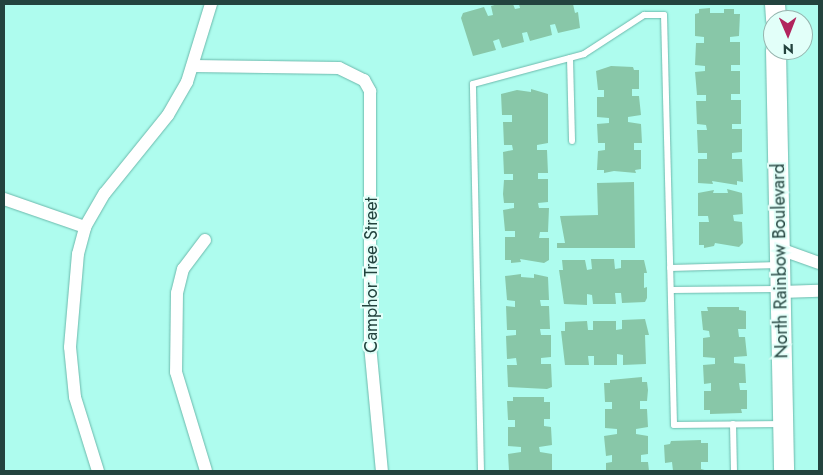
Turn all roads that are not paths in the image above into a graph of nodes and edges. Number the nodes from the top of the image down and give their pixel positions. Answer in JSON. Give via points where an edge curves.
{"nodes":[{"id":1,"x":211,"y":4,"type":"edge"},
{"id":2,"x":570,"y":58,"type":"junction"},
{"id":3,"x":776,"y":60,"type":"edge"},
{"id":4,"x":193,"y":66,"type":"junction"},
{"id":5,"x":572,"y":141,"type":"dead end"},
{"id":6,"x":4,"y":199,"type":"edge"},
{"id":7,"x":85,"y":227,"type":"junction"},
{"id":8,"x":205,"y":240,"type":"dead end"},
{"id":9,"x":780,"y":257,"type":"junction"},
{"id":10,"x":819,"y":263,"type":"edge"},
{"id":11,"x":670,"y":268,"type":"junction"},
{"id":12,"x":671,"y":290,"type":"junction"},
{"id":13,"x":780,"y":290,"type":"junction"},
{"id":14,"x":819,"y":291,"type":"edge"},
{"id":15,"x":733,"y":424,"type":"junction"},
{"id":16,"x":783,"y":424,"type":"junction"},
{"id":17,"x":98,"y":471,"type":"edge"},
{"id":18,"x":206,"y":471,"type":"edge"},
{"id":19,"x":382,"y":471,"type":"edge"},
{"id":20,"x":481,"y":471,"type":"edge"},
{"id":21,"x":734,"y":471,"type":"edge"},
{"id":22,"x":784,"y":471,"type":"edge"}],
"edges":[{"from":1,"to":4,"type":"street"},
{"from":2,"to":5,"type":"lane"},
{"from":2,"to":11,"type":"lane","via":[[584,54],[644,15],[664,15]]},
{"from":2,"to":20,"type":"lane","via":[[473,84]]},
{"from":3,"to":9,"type":"main road","name":"North Rainbow Boulevard"},
{"from":4,"to":7,"type":"street","via":[[168,115],[105,193]]},
{"from":4,"to":19,"type":"street","name":"Camphor Tree Street","via":[[339,68],[364,80],[370,91],[370,345]]},
{"from":6,"to":7,"type":"street"},
{"from":7,"to":17,"type":"street","via":[[78,254],[70,347],[75,397]]},
{"from":8,"to":18,"type":"street","via":[[183,269],[177,293],[176,372]]},
{"from":9,"to":10,"type":"street"},
{"from":9,"to":11,"type":"lane"},
{"from":9,"to":13,"type":"main road","name":"North Rainbow Boulevard"},
{"from":11,"to":12,"type":"lane"},
{"from":12,"to":13,"type":"lane"},
{"from":12,"to":15,"type":"lane","via":[[674,425]]},
{"from":13,"to":14,"type":"street"},
{"from":13,"to":16,"type":"main road","name":"North Rainbow Boulevard"},
{"from":15,"to":16,"type":"lane"},
{"from":15,"to":21,"type":"lane"},
{"from":16,"to":22,"type":"main road","name":"North Rainbow Boulevard"}]}
